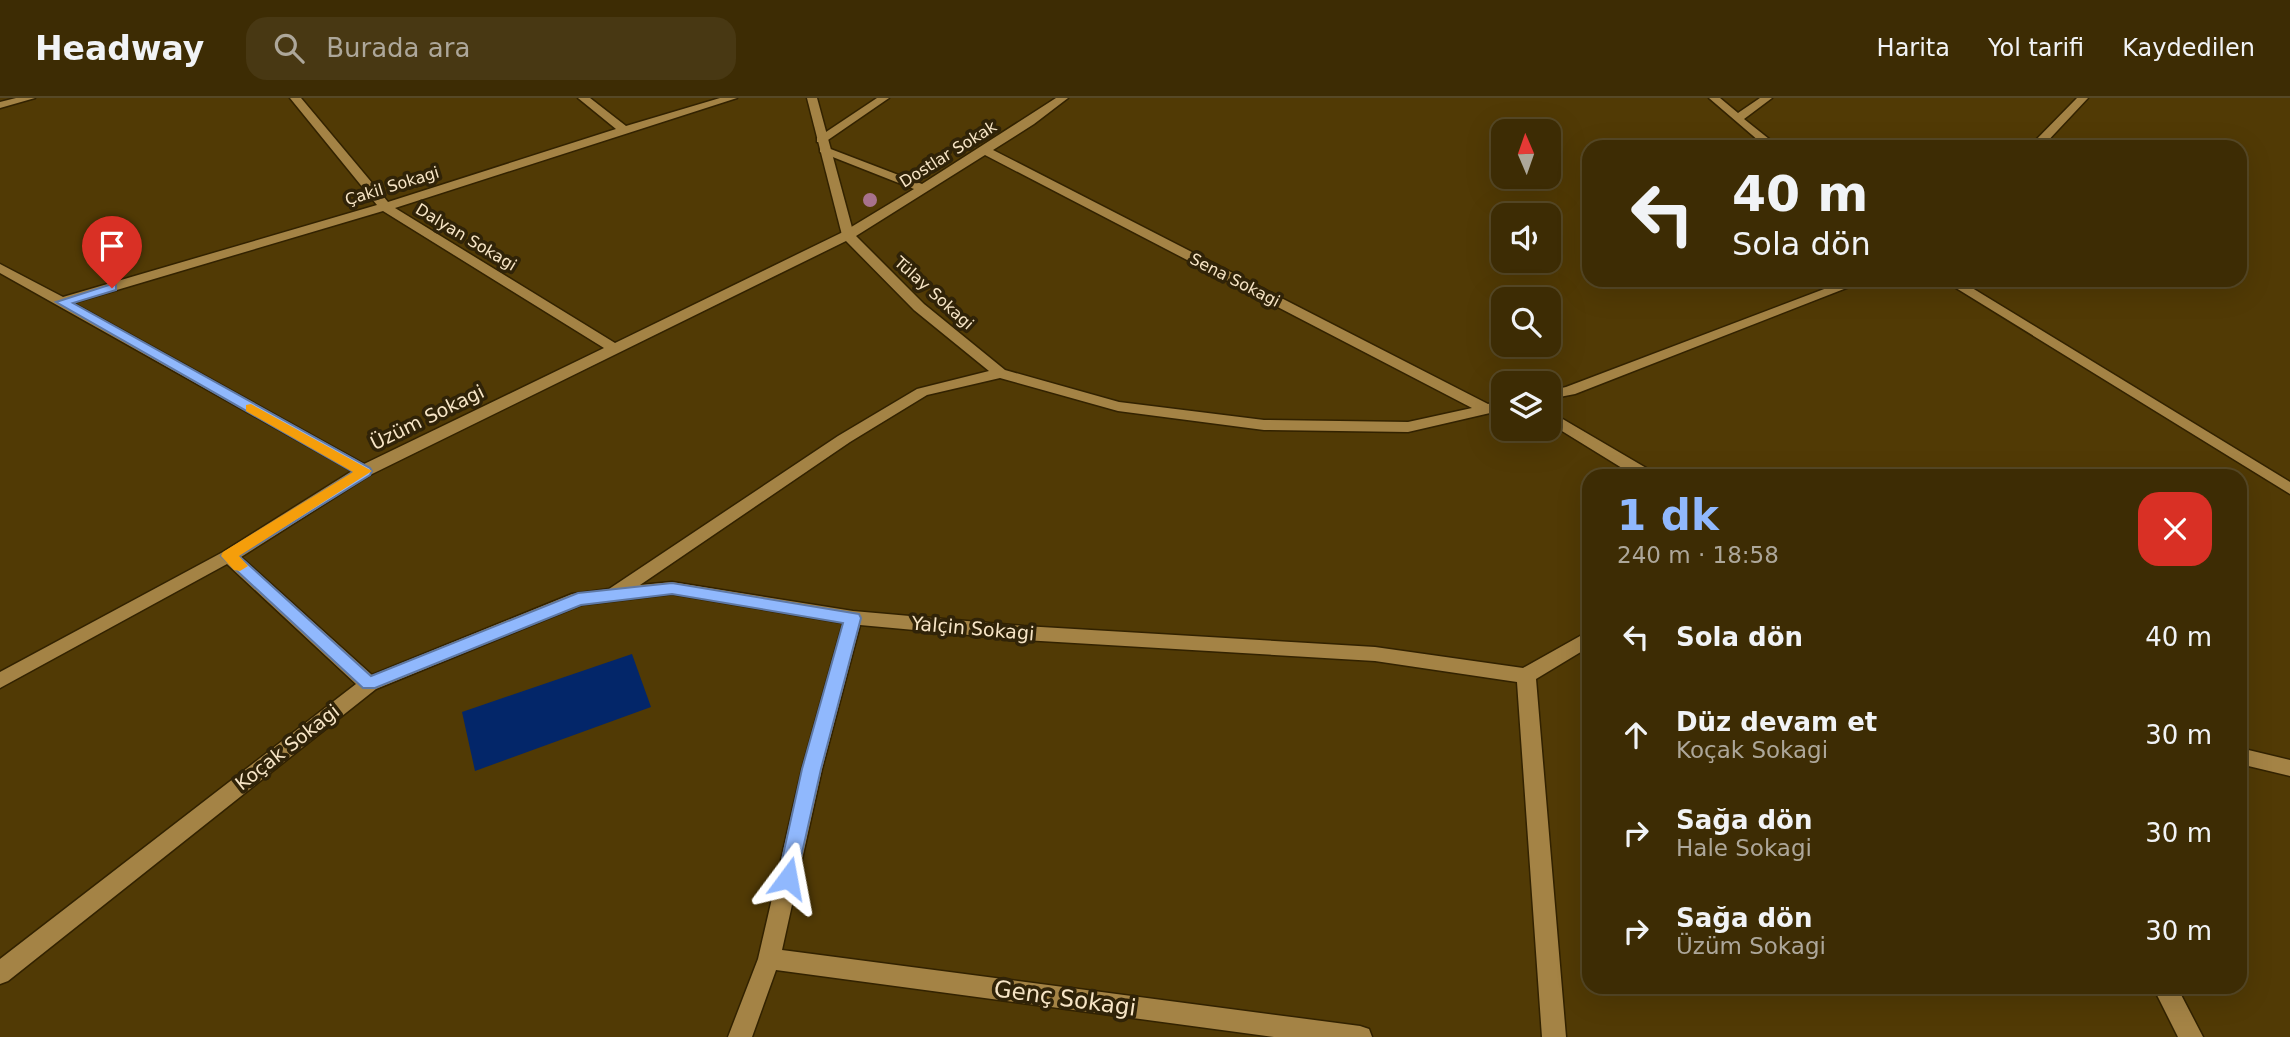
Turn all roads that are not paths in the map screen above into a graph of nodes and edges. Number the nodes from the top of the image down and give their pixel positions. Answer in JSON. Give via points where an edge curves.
{"nodes":[{"id":1,"x":30,"y":98,"type":"edge"},
{"id":2,"x":295,"y":98,"type":"edge"},
{"id":3,"x":583,"y":98,"type":"edge"},
{"id":4,"x":732,"y":98,"type":"edge"},
{"id":5,"x":813,"y":98,"type":"edge"},
{"id":6,"x":884,"y":98,"type":"edge"},
{"id":7,"x":1062,"y":98,"type":"edge"},
{"id":8,"x":1714,"y":98,"type":"edge"},
{"id":9,"x":1767,"y":98,"type":"edge"},
{"id":10,"x":2083,"y":98,"type":"edge"},
{"id":11,"x":0,"y":105,"type":"edge"},
{"id":12,"x":1737,"y":119,"type":"junction"},
{"id":13,"x":624,"y":130,"type":"junction"},
{"id":14,"x":1764,"y":140,"type":"edge"},
{"id":15,"x":2042,"y":140,"type":"edge"},
{"id":16,"x":822,"y":145,"type":"junction"},
{"id":17,"x":984,"y":150,"type":"junction"},
{"id":18,"x":923,"y":188,"type":"junction"},
{"id":19,"x":385,"y":207,"type":"junction"},
{"id":20,"x":848,"y":235,"type":"junction"},
{"id":21,"x":0,"y":268,"type":"edge"},
{"id":22,"x":1842,"y":287,"type":"edge"},
{"id":23,"x":1961,"y":287,"type":"edge"},
{"id":24,"x":62,"y":302,"type":"junction"},
{"id":25,"x":614,"y":348,"type":"junction"},
{"id":26,"x":1000,"y":373,"type":"junction"},
{"id":27,"x":1561,"y":393,"type":"edge"},
{"id":28,"x":1491,"y":408,"type":"edge"},
{"id":29,"x":1486,"y":409,"type":"junction"},
{"id":30,"x":1561,"y":423,"type":"edge"},
{"id":31,"x":1636,"y":469,"type":"edge"},
{"id":32,"x":364,"y":471,"type":"junction"},
{"id":33,"x":2290,"y":489,"type":"edge"},
{"id":34,"x":229,"y":556,"type":"junction"},
{"id":35,"x":613,"y":595,"type":"junction"},
{"id":36,"x":853,"y":618,"type":"junction"},
{"id":37,"x":1582,"y":642,"type":"edge"},
{"id":38,"x":1526,"y":676,"type":"junction"},
{"id":39,"x":0,"y":681,"type":"edge"},
{"id":40,"x":369,"y":684,"type":"junction"},
{"id":41,"x":2247,"y":758,"type":"edge"},
{"id":42,"x":2290,"y":768,"type":"edge"},
{"id":43,"x":769,"y":959,"type":"junction"},
{"id":44,"x":0,"y":973,"type":"edge"},
{"id":45,"x":2169,"y":994,"type":"edge"},
{"id":46,"x":740,"y":1037,"type":"edge"},
{"id":47,"x":1360,"y":1037,"type":"edge"},
{"id":48,"x":1554,"y":1037,"type":"edge"},
{"id":49,"x":2191,"y":1037,"type":"edge"}],
"edges":[{"from":1,"to":11,"type":"street"},
{"from":2,"to":19,"type":"street","name":"Dalyan Sokagi"},
{"from":3,"to":13,"type":"street"},
{"from":4,"to":13,"type":"street","name":"Çakil Sokagi"},
{"from":5,"to":16,"type":"street"},
{"from":6,"to":16,"type":"street"},
{"from":7,"to":17,"type":"street","name":"Dostlar Sokak"},
{"from":8,"to":12,"type":"street"},
{"from":9,"to":12,"type":"street"},
{"from":10,"to":15,"type":"street"},
{"from":12,"to":14,"type":"street"},
{"from":13,"to":19,"type":"street","name":"Çakil Sokagi"},
{"from":16,"to":18,"type":"street"},
{"from":16,"to":20,"type":"street"},
{"from":17,"to":18,"type":"street","name":"Dostlar Sokak"},
{"from":17,"to":29,"type":"street","name":"Sena Sokagi"},
{"from":18,"to":20,"type":"street","name":"Dostlar Sokak"},
{"from":19,"to":24,"type":"street","name":"Çakil Sokagi"},
{"from":19,"to":25,"type":"street","name":"Dalyan Sokagi"},
{"from":20,"to":25,"type":"street","name":"Üzüm Sokagi"},
{"from":20,"to":26,"type":"street","name":"Tülay Sokagi","via":[[919,307]]},
{"from":21,"to":24,"type":"street"},
{"from":22,"to":27,"type":"street"},
{"from":23,"to":33,"type":"street"},
{"from":24,"to":32,"type":"street"},
{"from":25,"to":32,"type":"street","name":"Üzüm Sokagi"},
{"from":26,"to":29,"type":"street","via":[[1118,406],[1264,425],[1408,427]]},
{"from":26,"to":35,"type":"street","via":[[922,392],[844,439]]},
{"from":28,"to":29,"type":"street"},
{"from":30,"to":31,"type":"street"},
{"from":32,"to":34,"type":"street","name":"Üzüm Sokagi"},
{"from":34,"to":39,"type":"street","name":"Üzüm Sokagi"},
{"from":34,"to":40,"type":"street"},
{"from":35,"to":36,"type":"street","name":"Yalçin Sokagi","via":[[672,588]]},
{"from":35,"to":40,"type":"street","name":"Koçak Sokagi","via":[[578,599]]},
{"from":36,"to":38,"type":"street","name":"Yalçin Sokagi","via":[[1375,654]]},
{"from":36,"to":43,"type":"street","via":[[812,769]]},
{"from":37,"to":38,"type":"street"},
{"from":38,"to":48,"type":"street"},
{"from":40,"to":44,"type":"street","name":"Koçak Sokagi"},
{"from":41,"to":42,"type":"street"},
{"from":43,"to":46,"type":"street"},
{"from":43,"to":47,"type":"street","name":"Genç Sokagi"},
{"from":45,"to":49,"type":"street"}]}
